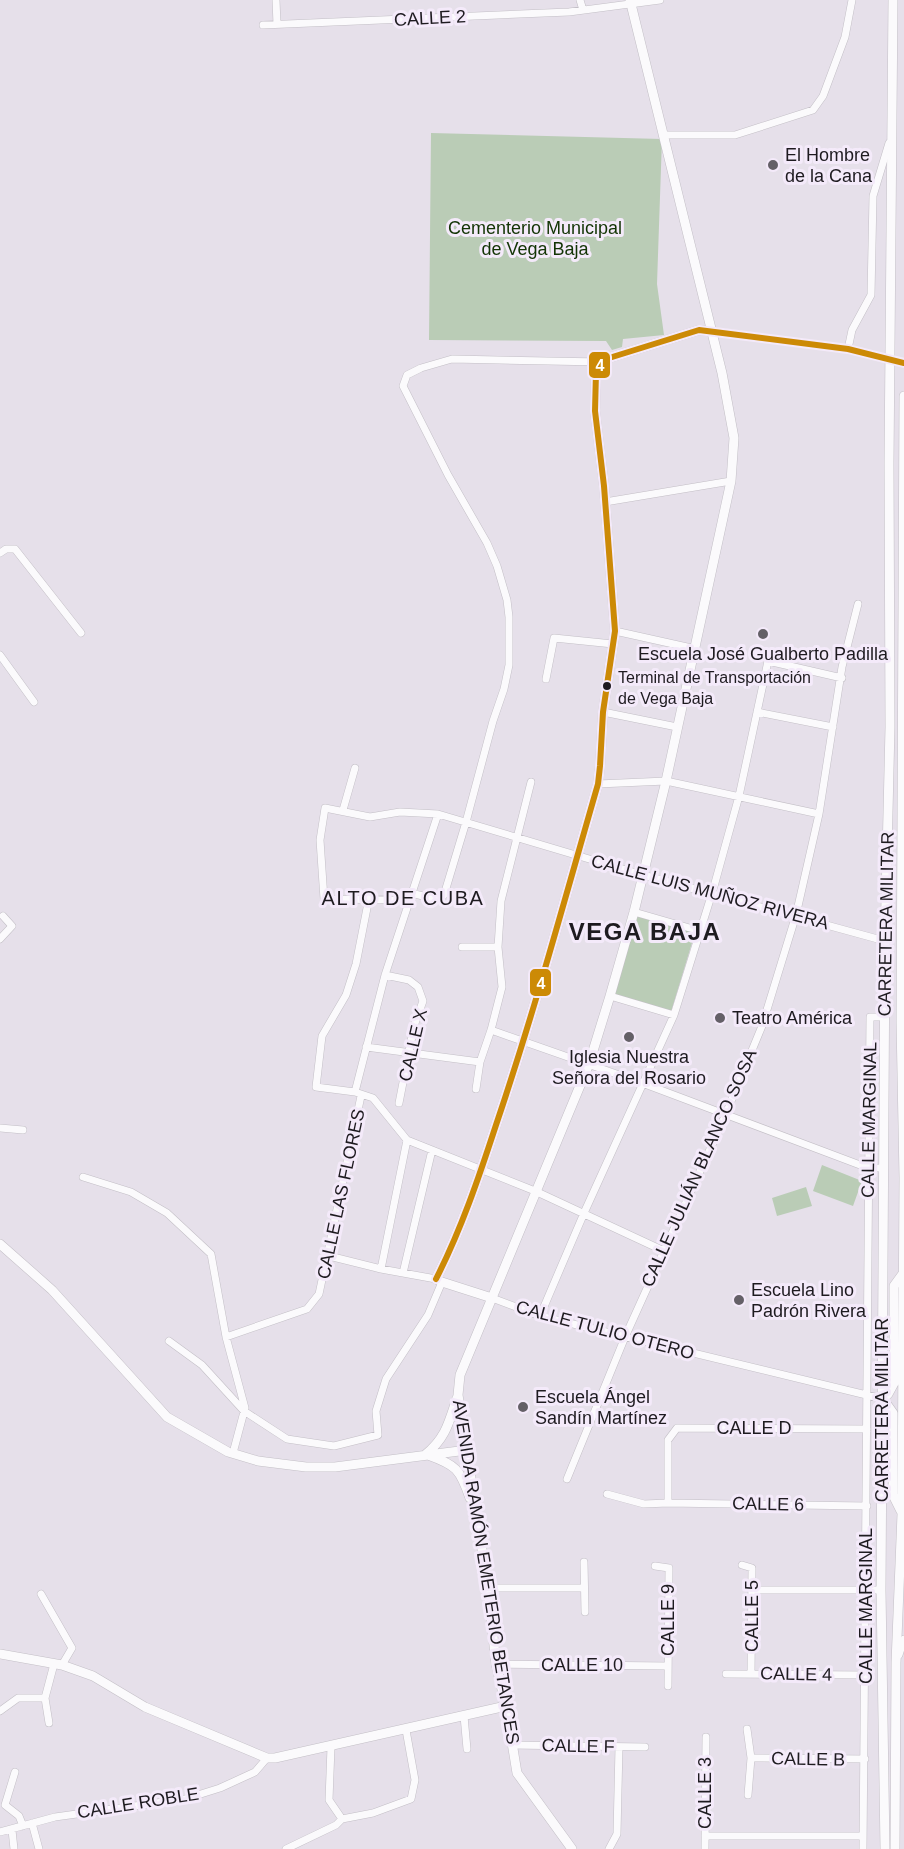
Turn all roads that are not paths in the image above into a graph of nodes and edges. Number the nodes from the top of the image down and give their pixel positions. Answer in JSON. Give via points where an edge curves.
{"nodes":[{"id":1,"x":276,"y":0,"type":"edge"},
{"id":2,"x":580,"y":0,"type":"edge"},
{"id":3,"x":660,"y":0,"type":"edge"},
{"id":4,"x":852,"y":0,"type":"edge"},
{"id":5,"x":893,"y":0,"type":"edge"},
{"id":6,"x":631,"y":1,"type":"edge"},
{"id":7,"x":583,"y":10,"type":"junction"},
{"id":8,"x":277,"y":24,"type":"junction"},
{"id":9,"x":263,"y":25,"type":"dead end"},
{"id":10,"x":664,"y":135,"type":"junction"},
{"id":11,"x":892,"y":135,"type":"junction"},
{"id":12,"x":711,"y":331,"type":"junction"},
{"id":13,"x":848,"y":349,"type":"junction"},
{"id":14,"x":891,"y":360,"type":"junction"},
{"id":15,"x":601,"y":362,"type":"junction"},
{"id":16,"x":904,"y":363,"type":"edge"},
{"id":17,"x":904,"y":396,"type":"edge"},
{"id":18,"x":904,"y":459,"type":"edge"},
{"id":19,"x":731,"y":481,"type":"junction"},
{"id":20,"x":605,"y":502,"type":"junction"},
{"id":21,"x":0,"y":553,"type":"edge"},
{"id":22,"x":903,"y":596,"type":"edge"},
{"id":23,"x":858,"y":603,"type":"dead end"},
{"id":24,"x":615,"y":632,"type":"junction"},
{"id":25,"x":81,"y":633,"type":"dead end"},
{"id":26,"x":613,"y":644,"type":"junction"},
{"id":27,"x":696,"y":649,"type":"junction"},
{"id":28,"x":0,"y":655,"type":"edge"},
{"id":29,"x":842,"y":678,"type":"junction"},
{"id":30,"x":546,"y":679,"type":"dead end"},
{"id":31,"x":34,"y":702,"type":"dead end"},
{"id":32,"x":603,"y":712,"type":"junction"},
{"id":33,"x":757,"y":712,"type":"junction"},
{"id":34,"x":677,"y":727,"type":"junction"},
{"id":35,"x":833,"y":727,"type":"junction"},
{"id":36,"x":355,"y":768,"type":"dead end"},
{"id":37,"x":666,"y":781,"type":"junction"},
{"id":38,"x":531,"y":782,"type":"dead end"},
{"id":39,"x":597,"y":784,"type":"junction"},
{"id":40,"x":739,"y":795,"type":"junction"},
{"id":41,"x":343,"y":810,"type":"junction"},
{"id":42,"x":438,"y":814,"type":"junction"},
{"id":43,"x":819,"y":814,"type":"junction"},
{"id":44,"x":466,"y":822,"type":"junction"},
{"id":45,"x":515,"y":838,"type":"junction"},
{"id":46,"x":577,"y":856,"type":"junction"},
{"id":47,"x":643,"y":875,"type":"junction"},
{"id":48,"x":903,"y":876,"type":"edge"},
{"id":49,"x":712,"y":894,"type":"junction"},
{"id":50,"x":410,"y":896,"type":"junction"},
{"id":51,"x":369,"y":898,"type":"junction"},
{"id":52,"x":634,"y":912,"type":"junction"},
{"id":53,"x":796,"y":915,"type":"junction"},
{"id":54,"x":3,"y":916,"type":"dead end"},
{"id":55,"x":700,"y":932,"type":"junction"},
{"id":56,"x":0,"y":939,"type":"edge"},
{"id":57,"x":885,"y":941,"type":"junction"},
{"id":58,"x":462,"y":947,"type":"dead end"},
{"id":59,"x":498,"y":947,"type":"junction"},
{"id":60,"x":903,"y":947,"type":"edge"},
{"id":61,"x":385,"y":975,"type":"junction"},
{"id":62,"x":610,"y":996,"type":"junction"},
{"id":63,"x":674,"y":1015,"type":"junction"},
{"id":64,"x":884,"y":1017,"type":"junction"},
{"id":65,"x":901,"y":1022,"type":"junction"},
{"id":66,"x":491,"y":1030,"type":"junction"},
{"id":67,"x":904,"y":1035,"type":"edge"},
{"id":68,"x":525,"y":1042,"type":"junction"},
{"id":69,"x":366,"y":1047,"type":"junction"},
{"id":70,"x":410,"y":1052,"type":"junction"},
{"id":71,"x":480,"y":1062,"type":"junction"},
{"id":72,"x":589,"y":1064,"type":"junction"},
{"id":73,"x":642,"y":1083,"type":"junction"},
{"id":74,"x":903,"y":1087,"type":"edge"},
{"id":75,"x":476,"y":1089,"type":"dead end"},
{"id":76,"x":358,"y":1094,"type":"junction"},
{"id":77,"x":399,"y":1103,"type":"dead end"},
{"id":78,"x":725,"y":1116,"type":"junction"},
{"id":79,"x":0,"y":1128,"type":"edge"},
{"id":80,"x":23,"y":1130,"type":"dead end"},
{"id":81,"x":407,"y":1140,"type":"junction"},
{"id":82,"x":432,"y":1150,"type":"junction"},
{"id":83,"x":482,"y":1168,"type":"junction"},
{"id":84,"x":868,"y":1168,"type":"junction"},
{"id":85,"x":884,"y":1168,"type":"junction"},
{"id":86,"x":83,"y":1177,"type":"dead end"},
{"id":87,"x":535,"y":1191,"type":"junction"},
{"id":88,"x":584,"y":1213,"type":"junction"},
{"id":89,"x":0,"y":1244,"type":"edge"},
{"id":90,"x":664,"y":1251,"type":"junction"},
{"id":91,"x":329,"y":1256,"type":"junction"},
{"id":92,"x":381,"y":1269,"type":"junction"},
{"id":93,"x":403,"y":1273,"type":"junction"},
{"id":94,"x":902,"y":1274,"type":"junction"},
{"id":95,"x":439,"y":1280,"type":"junction"},
{"id":96,"x":492,"y":1298,"type":"junction"},
{"id":97,"x":540,"y":1316,"type":"junction"},
{"id":98,"x":226,"y":1337,"type":"junction"},
{"id":99,"x":625,"y":1337,"type":"junction"},
{"id":100,"x":169,"y":1341,"type":"dead end"},
{"id":101,"x":458,"y":1395,"type":"junction"},
{"id":102,"x":868,"y":1396,"type":"junction"},
{"id":103,"x":883,"y":1399,"type":"junction"},
{"id":104,"x":244,"y":1411,"type":"junction"},
{"id":105,"x":867,"y":1429,"type":"junction"},
{"id":106,"x":467,"y":1450,"type":"junction"},
{"id":107,"x":233,"y":1453,"type":"junction"},
{"id":108,"x":426,"y":1455,"type":"junction"},
{"id":109,"x":567,"y":1479,"type":"dead end"},
{"id":110,"x":607,"y":1494,"type":"dead end"},
{"id":111,"x":668,"y":1503,"type":"junction"},
{"id":112,"x":867,"y":1506,"type":"junction"},
{"id":113,"x":902,"y":1514,"type":"junction"},
{"id":114,"x":478,"y":1524,"type":"junction"},
{"id":115,"x":585,"y":1562,"type":"dead end"},
{"id":116,"x":742,"y":1565,"type":"dead end"},
{"id":117,"x":655,"y":1566,"type":"dead end"},
{"id":118,"x":488,"y":1588,"type":"junction"},
{"id":119,"x":584,"y":1588,"type":"junction"},
{"id":120,"x":753,"y":1590,"type":"junction"},
{"id":121,"x":881,"y":1590,"type":"junction"},
{"id":122,"x":867,"y":1591,"type":"junction"},
{"id":123,"x":41,"y":1594,"type":"dead end"},
{"id":124,"x":585,"y":1612,"type":"dead end"},
{"id":125,"x":904,"y":1639,"type":"edge"},
{"id":126,"x":0,"y":1654,"type":"edge"},
{"id":127,"x":896,"y":1663,"type":"junction"},
{"id":128,"x":58,"y":1664,"type":"junction"},
{"id":129,"x":496,"y":1664,"type":"junction"},
{"id":130,"x":668,"y":1666,"type":"junction"},
{"id":131,"x":726,"y":1674,"type":"dead end"},
{"id":132,"x":752,"y":1674,"type":"junction"},
{"id":133,"x":866,"y":1675,"type":"junction"},
{"id":134,"x":668,"y":1686,"type":"dead end"},
{"id":135,"x":45,"y":1698,"type":"junction"},
{"id":136,"x":506,"y":1706,"type":"junction"},
{"id":137,"x":0,"y":1711,"type":"edge"},
{"id":138,"x":464,"y":1716,"type":"junction"},
{"id":139,"x":49,"y":1723,"type":"dead end"},
{"id":140,"x":747,"y":1729,"type":"dead end"},
{"id":141,"x":406,"y":1730,"type":"junction"},
{"id":142,"x":706,"y":1737,"type":"dead end"},
{"id":143,"x":512,"y":1744,"type":"junction"},
{"id":144,"x":331,"y":1747,"type":"junction"},
{"id":145,"x":619,"y":1747,"type":"junction"},
{"id":146,"x":645,"y":1747,"type":"dead end"},
{"id":147,"x":467,"y":1749,"type":"dead end"},
{"id":148,"x":267,"y":1758,"type":"junction"},
{"id":149,"x":751,"y":1758,"type":"junction"},
{"id":150,"x":865,"y":1759,"type":"junction"},
{"id":151,"x":15,"y":1772,"type":"dead end"},
{"id":152,"x":748,"y":1795,"type":"dead end"},
{"id":153,"x":342,"y":1819,"type":"junction"},
{"id":154,"x":33,"y":1823,"type":"junction"},
{"id":155,"x":23,"y":1826,"type":"junction"},
{"id":156,"x":12,"y":1830,"type":"junction"},
{"id":157,"x":0,"y":1832,"type":"edge"},
{"id":158,"x":705,"y":1836,"type":"junction"},
{"id":159,"x":863,"y":1836,"type":"junction"},
{"id":160,"x":14,"y":1849,"type":"edge"},
{"id":161,"x":39,"y":1849,"type":"edge"},
{"id":162,"x":286,"y":1849,"type":"edge"},
{"id":163,"x":572,"y":1849,"type":"edge"},
{"id":164,"x":609,"y":1849,"type":"edge"},
{"id":165,"x":705,"y":1849,"type":"edge"},
{"id":166,"x":863,"y":1849,"type":"edge"},
{"id":167,"x":885,"y":1849,"type":"edge"},
{"id":168,"x":895,"y":1849,"type":"edge"}],
"edges":[{"from":1,"to":8,"type":"street"},
{"from":2,"to":7,"type":"street"},
{"from":3,"to":6,"type":"street","name":"CALLE 2"},
{"from":4,"to":10,"type":"street","via":[[846,37],[823,96],[813,110],[735,135]]},
{"from":5,"to":11,"type":"street","name":"CARRETERA MILITAR"},
{"from":6,"to":7,"type":"street","name":"CALLE 2"},
{"from":6,"to":10,"type":"street","name":"AVENIDA RAMÓN EMETERIO BETANCES"},
{"from":7,"to":8,"type":"street","name":"CALLE 2"},
{"from":8,"to":9,"type":"street","name":"CALLE 2"},
{"from":10,"to":12,"type":"street","name":"AVENIDA RAMÓN EMETERIO BETANCES"},
{"from":11,"to":13,"type":"street","via":[[873,196],[871,295],[852,330]]},
{"from":11,"to":14,"type":"street","name":"CARRETERA MILITAR"},
{"from":12,"to":13,"type":"street"},
{"from":12,"to":15,"type":"street","via":[[699,330]]},
{"from":12,"to":19,"type":"street","name":"AVENIDA RAMÓN EMETERIO BETANCES","via":[[734,438]]},
{"from":13,"to":14,"type":"street"},
{"from":14,"to":16,"type":"street"},
{"from":14,"to":57,"type":"street","name":"CARRETERA MILITAR"},
{"from":15,"to":20,"type":"street","via":[[596,372],[596,411]]},
{"from":15,"to":44,"type":"street","via":[[452,359],[407,375],[403,386],[487,543],[507,600],[510,639],[504,689]]},
{"from":17,"to":18,"type":"street","name":"CARRETERA MILITAR"},
{"from":18,"to":22,"type":"street","name":"CARRETERA MILITAR"},
{"from":19,"to":20,"type":"street"},
{"from":19,"to":27,"type":"street","name":"AVENIDA RAMÓN EMETERIO BETANCES"},
{"from":20,"to":24,"type":"street"},
{"from":21,"to":25,"type":"street","via":[[15,549]]},
{"from":22,"to":48,"type":"street","name":"CARRETERA MILITAR"},
{"from":23,"to":29,"type":"street","name":"CALLE JULIÁN BLANCO SOSA"},
{"from":24,"to":26,"type":"street"},
{"from":24,"to":27,"type":"street"},
{"from":26,"to":30,"type":"street","via":[[554,638]]},
{"from":26,"to":32,"type":"street"},
{"from":27,"to":34,"type":"street","name":"AVENIDA RAMÓN EMETERIO BETANCES"},
{"from":28,"to":31,"type":"street"},
{"from":29,"to":33,"type":"street","via":[[768,661]]},
{"from":29,"to":35,"type":"street","name":"CALLE JULIÁN BLANCO SOSA"},
{"from":32,"to":34,"type":"street"},
{"from":32,"to":39,"type":"street"},
{"from":33,"to":35,"type":"street"},
{"from":33,"to":40,"type":"street"},
{"from":34,"to":37,"type":"street","name":"AVENIDA RAMÓN EMETERIO BETANCES"},
{"from":35,"to":43,"type":"street","name":"CALLE JULIÁN BLANCO SOSA"},
{"from":36,"to":41,"type":"street"},
{"from":37,"to":39,"type":"street"},
{"from":37,"to":40,"type":"street"},
{"from":37,"to":47,"type":"street","name":"AVENIDA RAMÓN EMETERIO BETANCES"},
{"from":38,"to":45,"type":"street"},
{"from":39,"to":46,"type":"street"},
{"from":40,"to":43,"type":"street"},
{"from":40,"to":49,"type":"street"},
{"from":41,"to":42,"type":"street","name":"CALLE LUIS MUÑOZ RIVERA","via":[[370,817],[400,812]]},
{"from":41,"to":51,"type":"street","name":"CALLE LUIS MUÑOZ RIVERA","via":[[325,808],[320,840],[324,899]]},
{"from":42,"to":44,"type":"street","name":"CALLE LUIS MUÑOZ RIVERA"},
{"from":42,"to":50,"type":"street","name":"CALLE LAS FLORES"},
{"from":43,"to":53,"type":"street","name":"CALLE JULIÁN BLANCO SOSA"},
{"from":44,"to":45,"type":"street","name":"CALLE LUIS MUÑOZ RIVERA"},
{"from":44,"to":50,"type":"street","via":[[444,895],[439,900]]},
{"from":45,"to":46,"type":"street","name":"CALLE LUIS MUÑOZ RIVERA"},
{"from":45,"to":59,"type":"street","via":[[501,901]]},
{"from":46,"to":47,"type":"street","name":"CALLE LUIS MUÑOZ RIVERA"},
{"from":46,"to":68,"type":"street"},
{"from":47,"to":49,"type":"street","name":"CALLE LUIS MUÑOZ RIVERA"},
{"from":47,"to":52,"type":"street","name":"AVENIDA RAMÓN EMETERIO BETANCES"},
{"from":48,"to":60,"type":"street","name":"CARRETERA MILITAR"},
{"from":49,"to":53,"type":"street","name":"CALLE LUIS MUÑOZ RIVERA"},
{"from":49,"to":55,"type":"street"},
{"from":50,"to":51,"type":"street"},
{"from":50,"to":61,"type":"street","name":"CALLE LAS FLORES"},
{"from":51,"to":76,"type":"street","via":[[346,995],[322,1036],[316,1087]]},
{"from":52,"to":55,"type":"street"},
{"from":52,"to":62,"type":"street","name":"AVENIDA RAMÓN EMETERIO BETANCES"},
{"from":53,"to":57,"type":"street","name":"CALLE LUIS MUÑOZ RIVERA"},
{"from":53,"to":78,"type":"street","name":"CALLE JULIÁN BLANCO SOSA","via":[[762,1026]]},
{"from":54,"to":56,"type":"street","via":[[12,926]]},
{"from":55,"to":63,"type":"street"},
{"from":57,"to":60,"type":"street"},
{"from":57,"to":64,"type":"street","name":"CARRETERA MILITAR"},
{"from":58,"to":59,"type":"street"},
{"from":59,"to":66,"type":"street","via":[[502,987]]},
{"from":60,"to":65,"type":"street","name":"CARRETERA MILITAR"},
{"from":61,"to":69,"type":"street","name":"CALLE LAS FLORES"},
{"from":61,"to":70,"type":"street","name":"CALLE X","via":[[409,980],[418,987],[423,1001]]},
{"from":62,"to":63,"type":"street"},
{"from":62,"to":72,"type":"street","name":"AVENIDA RAMÓN EMETERIO BETANCES"},
{"from":63,"to":73,"type":"street"},
{"from":64,"to":84,"type":"street","name":"CALLE MARGINAL","via":[[870,1017]]},
{"from":64,"to":85,"type":"street","name":"CARRETERA MILITAR"},
{"from":65,"to":67,"type":"street"},
{"from":65,"to":74,"type":"street","name":"CARRETERA MILITAR"},
{"from":66,"to":68,"type":"street"},
{"from":66,"to":71,"type":"street"},
{"from":68,"to":72,"type":"street"},
{"from":68,"to":83,"type":"street"},
{"from":69,"to":70,"type":"street"},
{"from":69,"to":76,"type":"street","name":"CALLE LAS FLORES"},
{"from":70,"to":71,"type":"street"},
{"from":70,"to":77,"type":"street","name":"CALLE X"},
{"from":71,"to":75,"type":"street"},
{"from":72,"to":73,"type":"street"},
{"from":72,"to":87,"type":"street","name":"AVENIDA RAMÓN EMETERIO BETANCES"},
{"from":73,"to":78,"type":"street"},
{"from":73,"to":88,"type":"street"},
{"from":74,"to":94,"type":"street","name":"CARRETERA MILITAR"},
{"from":76,"to":81,"type":"street","via":[[373,1098]]},
{"from":76,"to":91,"type":"street","name":"CALLE LAS FLORES"},
{"from":78,"to":84,"type":"street"},
{"from":78,"to":90,"type":"street","name":"CALLE JULIÁN BLANCO SOSA"},
{"from":79,"to":80,"type":"street"},
{"from":81,"to":82,"type":"street"},
{"from":81,"to":92,"type":"street"},
{"from":82,"to":83,"type":"street"},
{"from":82,"to":93,"type":"street"},
{"from":83,"to":87,"type":"street"},
{"from":83,"to":95,"type":"street"},
{"from":84,"to":85,"type":"street"},
{"from":84,"to":102,"type":"street","name":"CALLE MARGINAL"},
{"from":85,"to":103,"type":"street","name":"CARRETERA MILITAR"},
{"from":86,"to":98,"type":"street","via":[[131,1192],[167,1213],[210,1254]]},
{"from":87,"to":88,"type":"street"},
{"from":87,"to":96,"type":"street","name":"AVENIDA RAMÓN EMETERIO BETANCES"},
{"from":88,"to":90,"type":"street"},
{"from":88,"to":97,"type":"street"},
{"from":89,"to":107,"type":"street","via":[[52,1290],[167,1417]]},
{"from":90,"to":99,"type":"street","name":"CALLE JULIÁN BLANCO SOSA"},
{"from":91,"to":92,"type":"street","name":"CALLE TULIO OTERO"},
{"from":91,"to":98,"type":"street","name":"CALLE LAS FLORES","via":[[320,1294],[308,1309]]},
{"from":92,"to":93,"type":"street","name":"CALLE TULIO OTERO"},
{"from":93,"to":95,"type":"street","name":"CALLE TULIO OTERO"},
{"from":94,"to":103,"type":"street","via":[[894,1286],[894,1383]]},
{"from":94,"to":113,"type":"street","name":"CARRETERA MILITAR"},
{"from":95,"to":96,"type":"street","name":"CALLE TULIO OTERO"},
{"from":95,"to":104,"type":"street","via":[[428,1314],[386,1379],[376,1411],[378,1435],[334,1446],[286,1439]]},
{"from":96,"to":97,"type":"street","name":"CALLE TULIO OTERO"},
{"from":96,"to":101,"type":"street","name":"AVENIDA RAMÓN EMETERIO BETANCES","via":[[460,1375]]},
{"from":97,"to":99,"type":"street","name":"CALLE TULIO OTERO"},
{"from":98,"to":104,"type":"street"},
{"from":99,"to":102,"type":"street","name":"CALLE TULIO OTERO"},
{"from":99,"to":109,"type":"street","name":"CALLE JULIÁN BLANCO SOSA"},
{"from":100,"to":104,"type":"street","via":[[202,1365]]},
{"from":101,"to":106,"type":"street","name":"AVENIDA RAMÓN EMETERIO BETANCES"},
{"from":101,"to":108,"type":"street","via":[[444,1437]]},
{"from":102,"to":103,"type":"street","name":"CALLE TULIO OTERO"},
{"from":102,"to":105,"type":"street","name":"CALLE MARGINAL"},
{"from":103,"to":113,"type":"street","via":[[893,1413],[893,1496]]},
{"from":103,"to":121,"type":"street","name":"CARRETERA MILITAR"},
{"from":104,"to":107,"type":"street"},
{"from":105,"to":111,"type":"street","name":"CALLE D","via":[[677,1428],[668,1440]]},
{"from":105,"to":112,"type":"street","name":"CALLE MARGINAL"},
{"from":106,"to":108,"type":"street"},
{"from":106,"to":114,"type":"street","name":"AVENIDA RAMÓN EMETERIO BETANCES"},
{"from":107,"to":108,"type":"street","via":[[258,1461],[306,1467]]},
{"from":108,"to":114,"type":"street","via":[[455,1467],[464,1479]]},
{"from":110,"to":111,"type":"street","name":"CALLE 6","via":[[644,1504]]},
{"from":111,"to":112,"type":"street","name":"CALLE 6"},
{"from":112,"to":122,"type":"street","name":"CALLE MARGINAL"},
{"from":113,"to":127,"type":"street","name":"CARRETERA MILITAR"},
{"from":114,"to":118,"type":"street","name":"AVENIDA RAMÓN EMETERIO BETANCES"},
{"from":115,"to":119,"type":"street"},
{"from":116,"to":120,"type":"street","name":"CALLE 5","via":[[752,1568]]},
{"from":117,"to":130,"type":"street","name":"CALLE 9","via":[[669,1568]]},
{"from":118,"to":119,"type":"street"},
{"from":118,"to":129,"type":"street","name":"AVENIDA RAMÓN EMETERIO BETANCES"},
{"from":119,"to":124,"type":"street"},
{"from":120,"to":122,"type":"street"},
{"from":120,"to":132,"type":"street","name":"CALLE 5"},
{"from":121,"to":122,"type":"street"},
{"from":121,"to":167,"type":"street","name":"CARRETERA MILITAR"},
{"from":122,"to":133,"type":"street","name":"CALLE MARGINAL"},
{"from":123,"to":128,"type":"street","via":[[72,1648]]},
{"from":125,"to":127,"type":"street","name":"CALLE MARGINAL"},
{"from":126,"to":128,"type":"street"},
{"from":127,"to":168,"type":"street","name":"CARRETERA MILITAR"},
{"from":128,"to":135,"type":"street"},
{"from":128,"to":148,"type":"street","via":[[93,1676],[146,1707]]},
{"from":129,"to":130,"type":"street","name":"CALLE 10"},
{"from":129,"to":136,"type":"street","name":"AVENIDA RAMÓN EMETERIO BETANCES"},
{"from":130,"to":134,"type":"street","name":"CALLE 9"},
{"from":131,"to":132,"type":"street","name":"CALLE 4"},
{"from":132,"to":133,"type":"street","name":"CALLE 4"},
{"from":133,"to":150,"type":"street","name":"CALLE MARGINAL"},
{"from":135,"to":137,"type":"street","via":[[18,1698]]},
{"from":135,"to":139,"type":"street"},
{"from":136,"to":138,"type":"street"},
{"from":136,"to":143,"type":"street","name":"AVENIDA RAMÓN EMETERIO BETANCES"},
{"from":138,"to":141,"type":"street"},
{"from":138,"to":147,"type":"street"},
{"from":140,"to":149,"type":"street"},
{"from":141,"to":144,"type":"street"},
{"from":141,"to":153,"type":"street","via":[[415,1780],[411,1799]]},
{"from":142,"to":158,"type":"street","name":"CALLE 3"},
{"from":143,"to":145,"type":"street","name":"CALLE F"},
{"from":143,"to":163,"type":"street","name":"AVENIDA RAMÓN EMETERIO BETANCES","via":[[517,1773]]},
{"from":144,"to":148,"type":"street"},
{"from":144,"to":153,"type":"street","via":[[329,1800]]},
{"from":145,"to":146,"type":"street","name":"CALLE F"},
{"from":145,"to":164,"type":"street","via":[[617,1834]]},
{"from":148,"to":154,"type":"street","name":"CALLE ROBLE","via":[[255,1772],[185,1799]]},
{"from":149,"to":150,"type":"street","name":"CALLE B"},
{"from":149,"to":152,"type":"street"},
{"from":150,"to":159,"type":"street","name":"CALLE MARGINAL"},
{"from":151,"to":155,"type":"street","via":[[4,1804],[19,1816]]},
{"from":153,"to":162,"type":"street"},
{"from":154,"to":155,"type":"street","name":"CALLE ROBLE"},
{"from":154,"to":161,"type":"street"},
{"from":155,"to":156,"type":"street","name":"CALLE ROBLE"},
{"from":156,"to":157,"type":"street","name":"CALLE ROBLE"},
{"from":156,"to":160,"type":"street"},
{"from":158,"to":159,"type":"street"},
{"from":158,"to":165,"type":"street","name":"CALLE 3"},
{"from":159,"to":166,"type":"street","name":"CALLE MARGINAL"}]}
